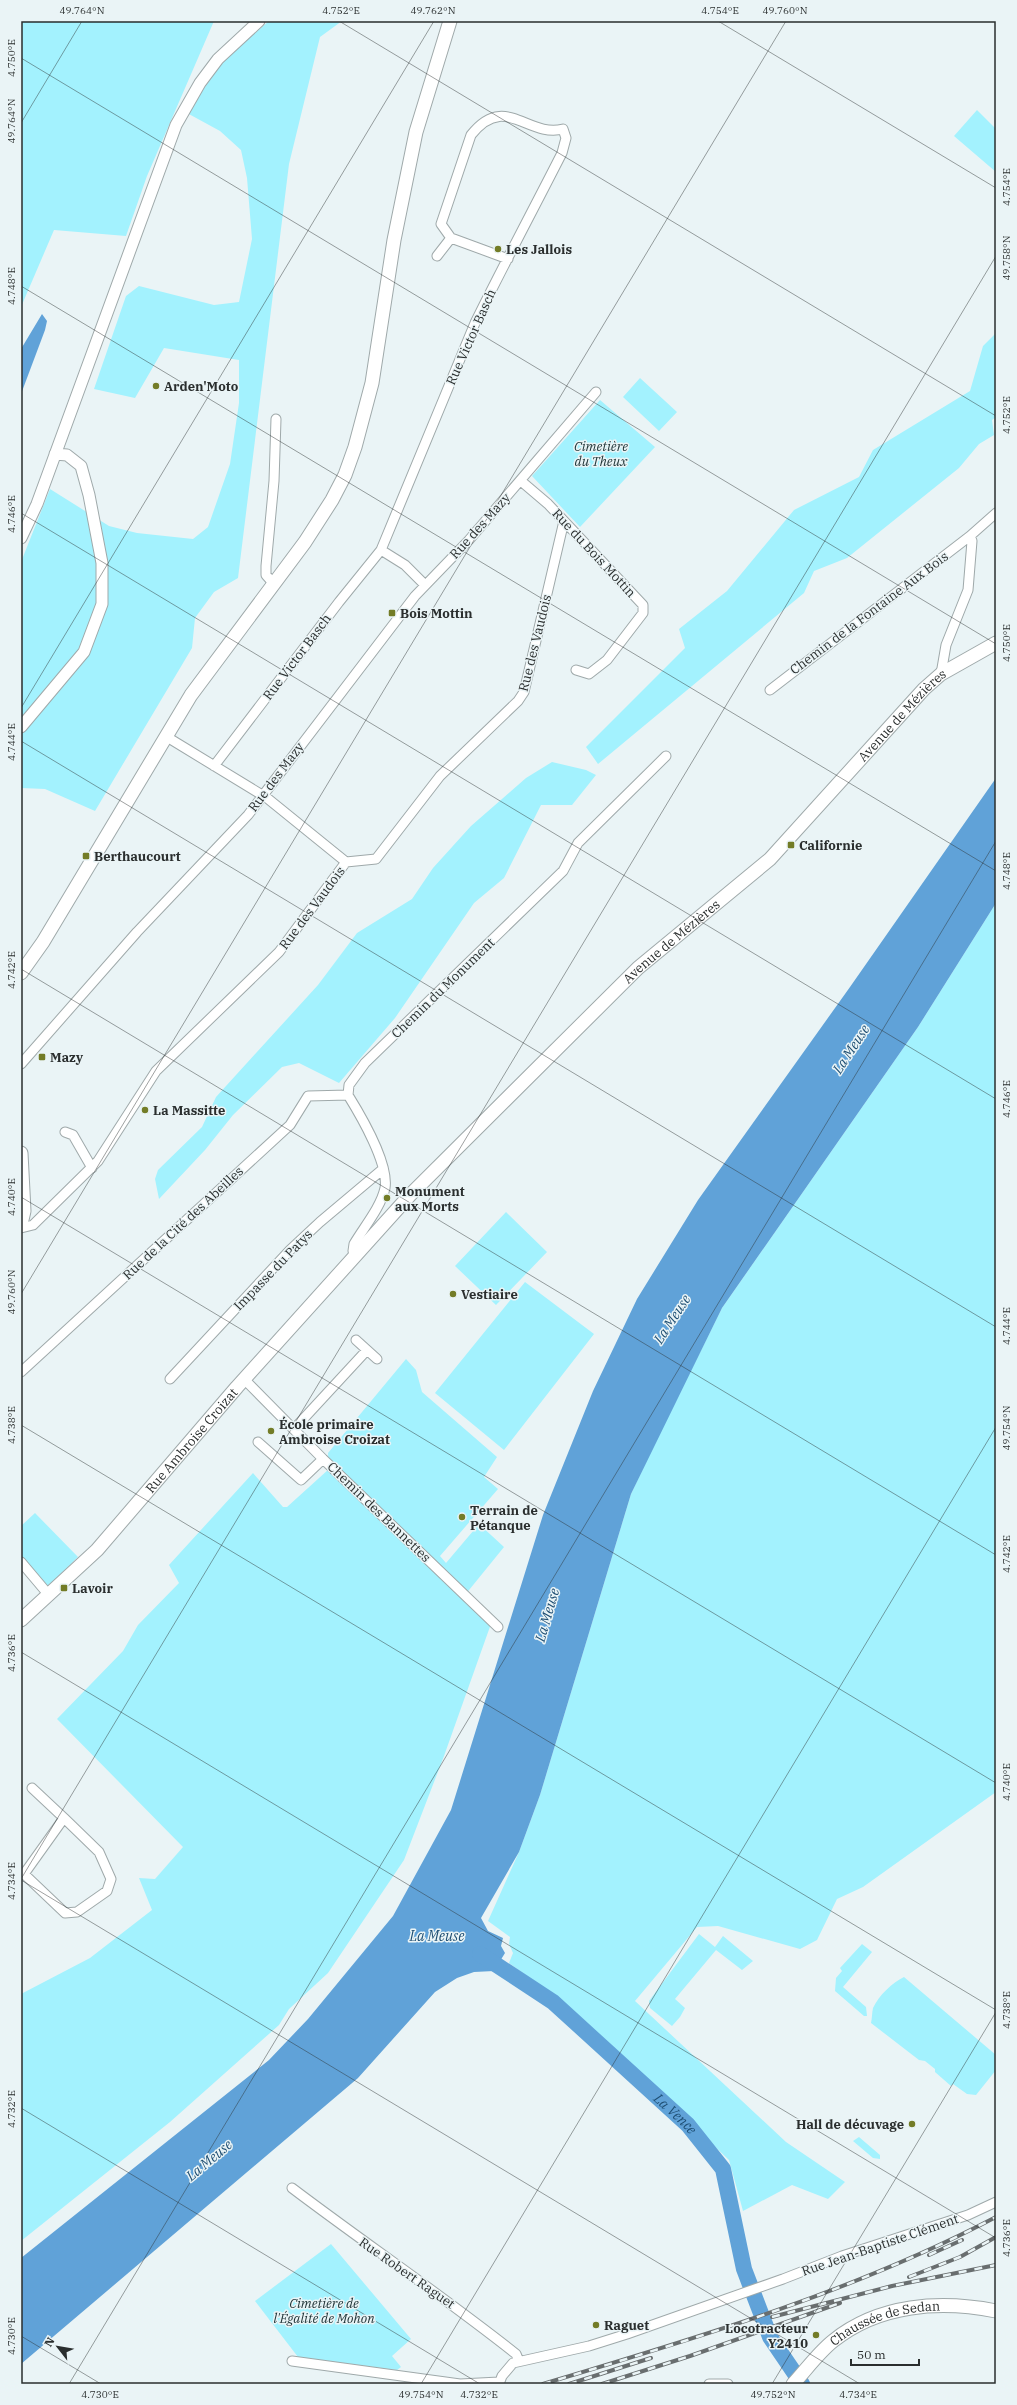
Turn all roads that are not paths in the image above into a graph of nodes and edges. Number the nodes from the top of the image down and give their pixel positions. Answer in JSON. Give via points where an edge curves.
{"nodes":[{"id":1,"x":259,"y":21,"type":"edge"},
{"id":2,"x":450,"y":21,"type":"edge"},
{"id":3,"x":451,"y":238,"type":"junction"},
{"id":4,"x":437,"y":256,"type":"dead end"},
{"id":5,"x":508,"y":259,"type":"junction"},
{"id":6,"x":596,"y":392,"type":"dead end"},
{"id":7,"x":276,"y":420,"type":"dead end"},
{"id":8,"x":55,"y":454,"type":"junction"},
{"id":9,"x":521,"y":481,"type":"junction"},
{"id":10,"x":996,"y":513,"type":"edge"},
{"id":11,"x":564,"y":521,"type":"junction"},
{"id":12,"x":970,"y":536,"type":"junction"},
{"id":13,"x":21,"y":538,"type":"edge"},
{"id":14,"x":382,"y":550,"type":"junction"},
{"id":15,"x":274,"y":584,"type":"junction"},
{"id":16,"x":426,"y":585,"type":"junction"},
{"id":17,"x":996,"y":643,"type":"edge"},
{"id":18,"x":576,"y":670,"type":"dead end"},
{"id":19,"x":941,"y":674,"type":"junction"},
{"id":20,"x":770,"y":690,"type":"dead end"},
{"id":21,"x":21,"y":727,"type":"edge"},
{"id":22,"x":167,"y":737,"type":"junction"},
{"id":23,"x":666,"y":756,"type":"dead end"},
{"id":24,"x":214,"y":766,"type":"junction"},
{"id":25,"x":263,"y":796,"type":"junction"},
{"id":26,"x":346,"y":862,"type":"junction"},
{"id":27,"x":27,"y":957,"type":"edge"},
{"id":28,"x":21,"y":973,"type":"edge"},
{"id":29,"x":21,"y":1064,"type":"edge"},
{"id":30,"x":348,"y":1096,"type":"junction"},
{"id":31,"x":65,"y":1132,"type":"dead end"},
{"id":32,"x":21,"y":1153,"type":"edge"},
{"id":33,"x":92,"y":1168,"type":"junction"},
{"id":34,"x":383,"y":1169,"type":"junction"},
{"id":35,"x":21,"y":1224,"type":"edge"},
{"id":36,"x":21,"y":1228,"type":"edge"},
{"id":37,"x":356,"y":1254,"type":"junction"},
{"id":38,"x":356,"y":1340,"type":"dead end"},
{"id":39,"x":367,"y":1350,"type":"junction"},
{"id":40,"x":377,"y":1359,"type":"dead end"},
{"id":41,"x":21,"y":1372,"type":"edge"},
{"id":42,"x":170,"y":1379,"type":"dead end"},
{"id":43,"x":244,"y":1379,"type":"junction"},
{"id":44,"x":294,"y":1429,"type":"junction"},
{"id":45,"x":258,"y":1442,"type":"dead end"},
{"id":46,"x":323,"y":1459,"type":"junction"},
{"id":47,"x":21,"y":1562,"type":"edge"},
{"id":48,"x":48,"y":1594,"type":"junction"},
{"id":49,"x":21,"y":1620,"type":"edge"},
{"id":50,"x":498,"y":1627,"type":"dead end"},
{"id":51,"x":32,"y":1788,"type":"dead end"},
{"id":52,"x":64,"y":1818,"type":"junction"},
{"id":53,"x":23,"y":1874,"type":"edge"},
{"id":54,"x":292,"y":2188,"type":"dead end"},
{"id":55,"x":996,"y":2202,"type":"edge"},
{"id":56,"x":996,"y":2311,"type":"edge"},
{"id":57,"x":292,"y":2361,"type":"dead end"},
{"id":58,"x":518,"y":2361,"type":"junction"},
{"id":59,"x":499,"y":2383,"type":"edge"},
{"id":60,"x":709,"y":2384,"type":"edge"},
{"id":61,"x":728,"y":2384,"type":"edge"},
{"id":62,"x":793,"y":2384,"type":"edge"}],
"edges":[{"from":1,"to":8,"type":"street","via":[[218,59],[200,83],[176,124]]},
{"from":2,"to":15,"type":"main road","via":[[416,132],[394,240],[372,383],[355,447],[332,500]]},
{"from":3,"to":4,"type":"street"},
{"from":3,"to":5,"type":"street"},
{"from":3,"to":5,"type":"street","name":"Rue Victor Basch","via":[[441,224],[471,135],[480,124],[488,118],[511,116],[546,129],[563,129],[566,138],[562,153]]},
{"from":5,"to":14,"type":"street","name":"Rue Victor Basch","via":[[475,323]]},
{"from":6,"to":9,"type":"street","name":"Rue des Mazy"},
{"from":7,"to":15,"type":"street","via":[[274,481],[266,566],[266,575]]},
{"from":8,"to":13,"type":"street","via":[[37,504]]},
{"from":8,"to":21,"type":"street","via":[[67,455],[81,466],[102,563],[102,604],[84,652]]},
{"from":9,"to":11,"type":"street","name":"Rue du Bois Mottin"},
{"from":9,"to":16,"type":"street","name":"Rue des Mazy"},
{"from":10,"to":12,"type":"street","name":"Chemin de la Fontaine Aux Bois"},
{"from":11,"to":18,"type":"street","name":"Rue du Bois Mottin","via":[[643,605],[643,613],[599,667],[589,674]]},
{"from":11,"to":26,"type":"street","name":"Rue des Vaudois","via":[[524,692],[518,701],[440,776],[376,859]]},
{"from":12,"to":19,"type":"street","name":"Chemin de la Fontaine Aux Bois","via":[[972,541],[968,590],[946,645]]},
{"from":12,"to":20,"type":"street","name":"Chemin de la Fontaine Aux Bois"},
{"from":14,"to":16,"type":"street","via":[[405,565]]},
{"from":14,"to":24,"type":"street","name":"Rue Victor Basch","via":[[339,602]]},
{"from":15,"to":22,"type":"main road","via":[[191,695]]},
{"from":16,"to":25,"type":"street","name":"Rue des Mazy","via":[[405,608]]},
{"from":17,"to":19,"type":"main road","name":"Avenue de Mézières"},
{"from":19,"to":37,"type":"main road","name":"Avenue de Mézières","via":[[770,859],[638,968],[410,1195]]},
{"from":22,"to":24,"type":"street"},
{"from":22,"to":27,"type":"main road"},
{"from":23,"to":30,"type":"street","name":"Chemin du Monument","via":[[578,843],[563,871],[365,1063],[349,1085]]},
{"from":24,"to":25,"type":"street"},
{"from":25,"to":26,"type":"street"},
{"from":25,"to":29,"type":"street","name":"Rue des Mazy","via":[[137,932]]},
{"from":26,"to":33,"type":"street","name":"Rue des Vaudois","via":[[279,952],[156,1071]]},
{"from":27,"to":28,"type":"main road"},
{"from":30,"to":34,"type":"street","via":[[359,1112]]},
{"from":30,"to":41,"type":"street","name":"Rue de la Cité des Abeilles","via":[[308,1096],[290,1125]]},
{"from":31,"to":33,"type":"street","via":[[73,1135]]},
{"from":32,"to":35,"type":"main road","via":[[24,1211]]},
{"from":33,"to":36,"type":"street","name":"Rue des Vaudois","via":[[33,1226]]},
{"from":34,"to":37,"type":"street","via":[[385,1188],[354,1244],[353,1251]]},
{"from":34,"to":42,"type":"street","name":"Impasse du Patys","via":[[290,1250]]},
{"from":37,"to":43,"type":"main road","name":"Rue Ambroise Croizat"},
{"from":38,"to":39,"type":"street"},
{"from":39,"to":40,"type":"street"},
{"from":39,"to":44,"type":"street"},
{"from":43,"to":44,"type":"street","name":"Chemin des Bannettes"},
{"from":43,"to":48,"type":"main road","name":"Rue Ambroise Croizat","via":[[97,1550]]},
{"from":44,"to":46,"type":"street","name":"Chemin des Bannettes"},
{"from":45,"to":46,"type":"street","via":[[301,1480]]},
{"from":46,"to":50,"type":"street","name":"Chemin des Bannettes"},
{"from":47,"to":48,"type":"street"},
{"from":48,"to":49,"type":"main road","name":"Rue Ambroise Croizat"},
{"from":51,"to":52,"type":"street"},
{"from":52,"to":53,"type":"street"},
{"from":52,"to":53,"type":"street","via":[[99,1852],[111,1879],[107,1891],[77,1912],[65,1913]]},
{"from":54,"to":58,"type":"street","name":"Rue Robert Raguet","via":[[471,2318],[516,2354]]},
{"from":55,"to":58,"type":"street","name":"Rue Jean-Baptiste Clément","via":[[968,2215],[842,2256],[764,2286],[589,2346]]},
{"from":56,"to":62,"type":"main road","name":"Chaussée de Sedan","via":[[940,2304],[908,2308],[884,2315],[844,2333],[828,2345]]},
{"from":57,"to":59,"type":"street","via":[[460,2384]]},
{"from":58,"to":59,"type":"street","via":[[513,2363]]},
{"from":60,"to":61,"type":"street"}]}
